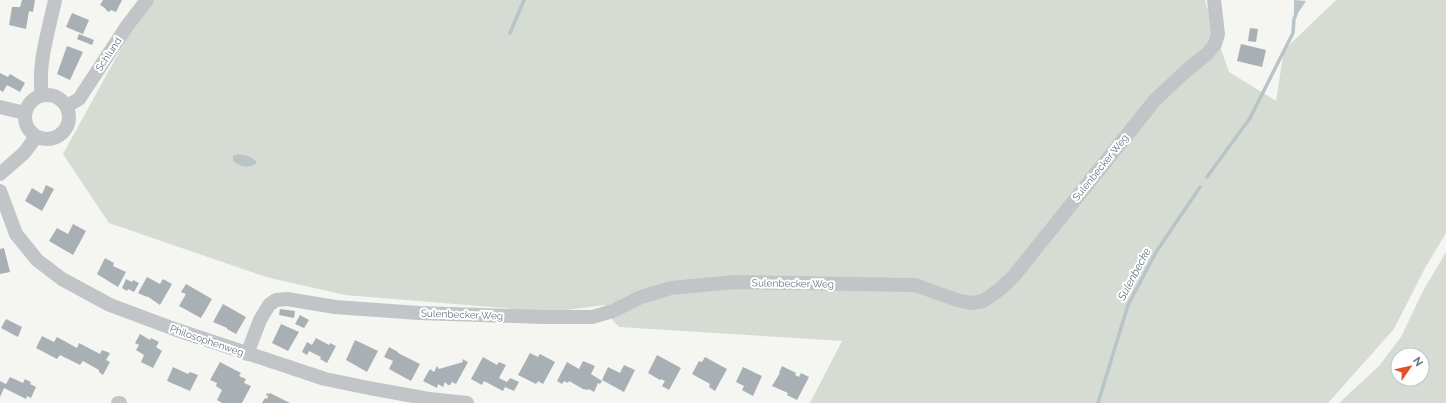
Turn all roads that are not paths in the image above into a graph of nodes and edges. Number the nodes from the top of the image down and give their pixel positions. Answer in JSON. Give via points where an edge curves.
{"nodes":[{"id":1,"x":55,"y":0,"type":"edge"},
{"id":2,"x":147,"y":0,"type":"edge"},
{"id":3,"x":1214,"y":0,"type":"edge"},
{"id":4,"x":42,"y":94,"type":"junction"},
{"id":5,"x":67,"y":106,"type":"junction"},
{"id":6,"x":0,"y":107,"type":"edge"},
{"id":7,"x":25,"y":112,"type":"junction"},
{"id":8,"x":36,"y":137,"type":"junction"},
{"id":9,"x":0,"y":174,"type":"edge"},
{"id":10,"x":0,"y":191,"type":"edge"},
{"id":11,"x":247,"y":354,"type":"junction"},
{"id":12,"x":467,"y":403,"type":"edge"}],
"edges":[{"from":1,"to":4,"type":"street","via":[[40,81]]},
{"from":2,"to":5,"type":"street","name":"Schlund","via":[[79,99]]},
{"from":3,"to":11,"type":"street","name":"Sulenbecker Weg","via":[[1218,34],[1215,44],[1155,100],[1013,277],[984,301],[971,303],[957,300],[915,285],[735,282],[671,288],[592,317],[420,313],[335,307],[287,299],[276,300],[269,305],[260,320]]},
{"from":4,"to":5,"type":"street","via":[[61,99]]},
{"from":4,"to":7,"type":"street","via":[[28,104]]},
{"from":5,"to":8,"type":"street","via":[[70,117],[67,128],[61,135],[44,140]]},
{"from":6,"to":7,"type":"street"},
{"from":7,"to":8,"type":"street","via":[[25,122]]},
{"from":8,"to":9,"type":"street","via":[[24,154]]},
{"from":10,"to":11,"type":"street","name":"Philosophenweg","via":[[16,234],[37,260],[62,279],[110,305]]},
{"from":11,"to":12,"type":"street","name":"Philosophenweg","via":[[340,382],[429,399]]}]}
